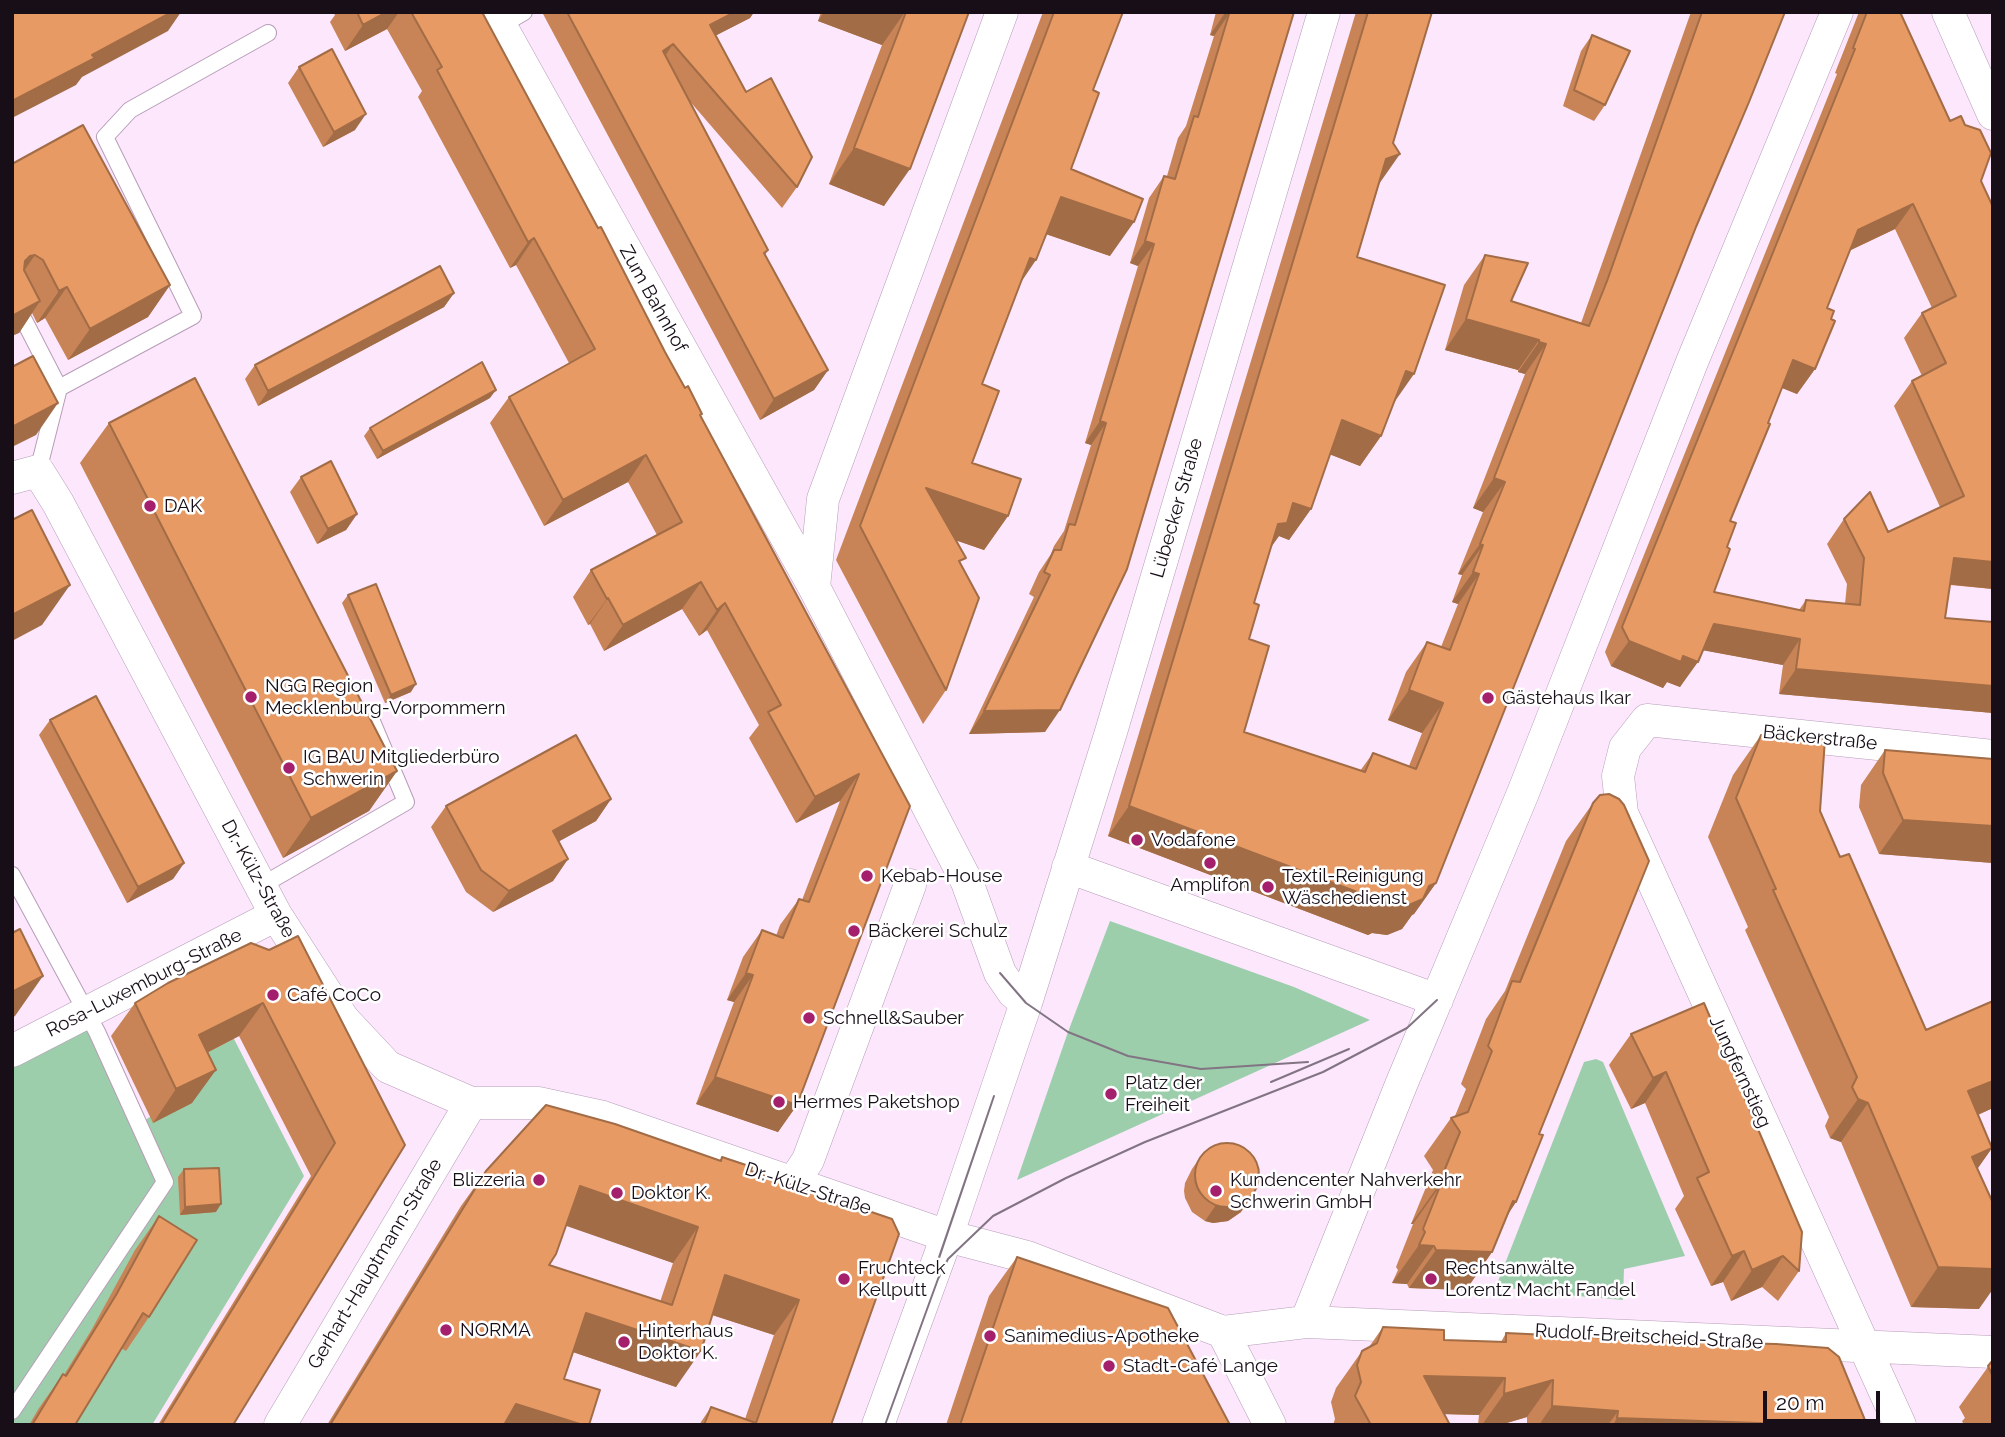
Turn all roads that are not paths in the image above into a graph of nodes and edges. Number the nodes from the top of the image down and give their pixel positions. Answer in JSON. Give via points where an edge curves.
{"nodes":[{"id":1,"x":1002,"y":12,"type":"edge"},
{"id":2,"x":1324,"y":12,"type":"edge"},
{"id":3,"x":1837,"y":12,"type":"edge"},
{"id":4,"x":1948,"y":12,"type":"edge"},
{"id":5,"x":506,"y":17,"type":"edge"},
{"id":6,"x":268,"y":33,"type":"dead end"},
{"id":7,"x":1993,"y":114,"type":"edge"},
{"id":8,"x":12,"y":297,"type":"edge"},
{"id":9,"x":59,"y":388,"type":"junction"},
{"id":10,"x":25,"y":475,"type":"edge"},
{"id":11,"x":814,"y":587,"type":"junction"},
{"id":12,"x":370,"y":719,"type":"edge"},
{"id":13,"x":1647,"y":720,"type":"joint"},
{"id":14,"x":1993,"y":756,"type":"edge"},
{"id":15,"x":1068,"y":867,"type":"junction"},
{"id":16,"x":12,"y":874,"type":"edge"},
{"id":17,"x":910,"y":885,"type":"dead end"},
{"id":18,"x":260,"y":887,"type":"junction"},
{"id":19,"x":276,"y":915,"type":"junction"},
{"id":20,"x":1437,"y":1000,"type":"junction"},
{"id":21,"x":1026,"y":1003,"type":"junction"},
{"id":22,"x":87,"y":1012,"type":"junction"},
{"id":23,"x":12,"y":1051,"type":"edge"},
{"id":24,"x":471,"y":1103,"type":"junction"},
{"id":25,"x":793,"y":1183,"type":"junction"},
{"id":26,"x":947,"y":1236,"type":"junction"},
{"id":27,"x":1306,"y":1322,"type":"junction"},
{"id":28,"x":1223,"y":1332,"type":"junction"},
{"id":29,"x":1866,"y":1347,"type":"junction"},
{"id":30,"x":1993,"y":1352,"type":"edge"},
{"id":31,"x":12,"y":1410,"type":"edge"},
{"id":32,"x":280,"y":1425,"type":"edge"},
{"id":33,"x":878,"y":1425,"type":"edge"},
{"id":34,"x":1270,"y":1425,"type":"edge"},
{"id":35,"x":1900,"y":1425,"type":"edge"}],
"edges":[{"from":1,"to":11,"type":"street","via":[[823,499]]},
{"from":2,"to":15,"type":"street","name":"Lübecker Straße"},
{"from":3,"to":20,"type":"street"},
{"from":4,"to":7,"type":"street"},
{"from":5,"to":11,"type":"street","name":"Zum Bahnhof"},
{"from":6,"to":9,"type":"lane","via":[[130,110],[105,137],[193,316]]},
{"from":8,"to":9,"type":"lane"},
{"from":9,"to":10,"type":"lane","name":"Dr.-Külz-Straße"},
{"from":10,"to":18,"type":"street","name":"Dr.-Külz-Straße","via":[[58,503]]},
{"from":11,"to":21,"type":"street","name":"Zum Bahnhof","via":[[967,882],[1000,973]]},
{"from":12,"to":18,"type":"lane","via":[[406,802]]},
{"from":13,"to":14,"type":"street","name":"Bäckerstraße"},
{"from":13,"to":29,"type":"street","name":"Jungfernstieg","via":[[1625,748],[1618,776],[1622,813]]},
{"from":15,"to":20,"type":"street"},
{"from":15,"to":21,"type":"street","name":"Lübecker Straße"},
{"from":16,"to":22,"type":"lane"},
{"from":17,"to":25,"type":"street","via":[[808,1160]]},
{"from":18,"to":19,"type":"street","name":"Dr.-Külz-Straße"},
{"from":19,"to":22,"type":"street","name":"Rosa-Luxemburg-Straße"},
{"from":19,"to":24,"type":"street","name":"Dr.-Külz-Straße","via":[[343,1019],[388,1067]]},
{"from":20,"to":27,"type":"street"},
{"from":21,"to":26,"type":"street","name":"Lübecker Straße"},
{"from":22,"to":23,"type":"street","name":"Rosa-Luxemburg-Straße"},
{"from":22,"to":31,"type":"lane","via":[[165,1182]]},
{"from":24,"to":25,"type":"street","name":"Dr.-Külz-Straße","via":[[567,1108]]},
{"from":24,"to":32,"type":"street","name":"Gerhart-Hauptmann-Straße"},
{"from":25,"to":26,"type":"street","name":"Dr.-Külz-Straße"},
{"from":26,"to":28,"type":"street","via":[[1027,1257]]},
{"from":26,"to":33,"type":"street","name":"Lübecker Straße"},
{"from":27,"to":28,"type":"street","name":"Rudolf-Breitscheid-Straße"},
{"from":27,"to":29,"type":"street","name":"Rudolf-Breitscheid-Straße"},
{"from":28,"to":34,"type":"street"},
{"from":29,"to":30,"type":"street","name":"Rudolf-Breitscheid-Straße"},
{"from":29,"to":35,"type":"street","name":"Jungfernstieg"}]}
